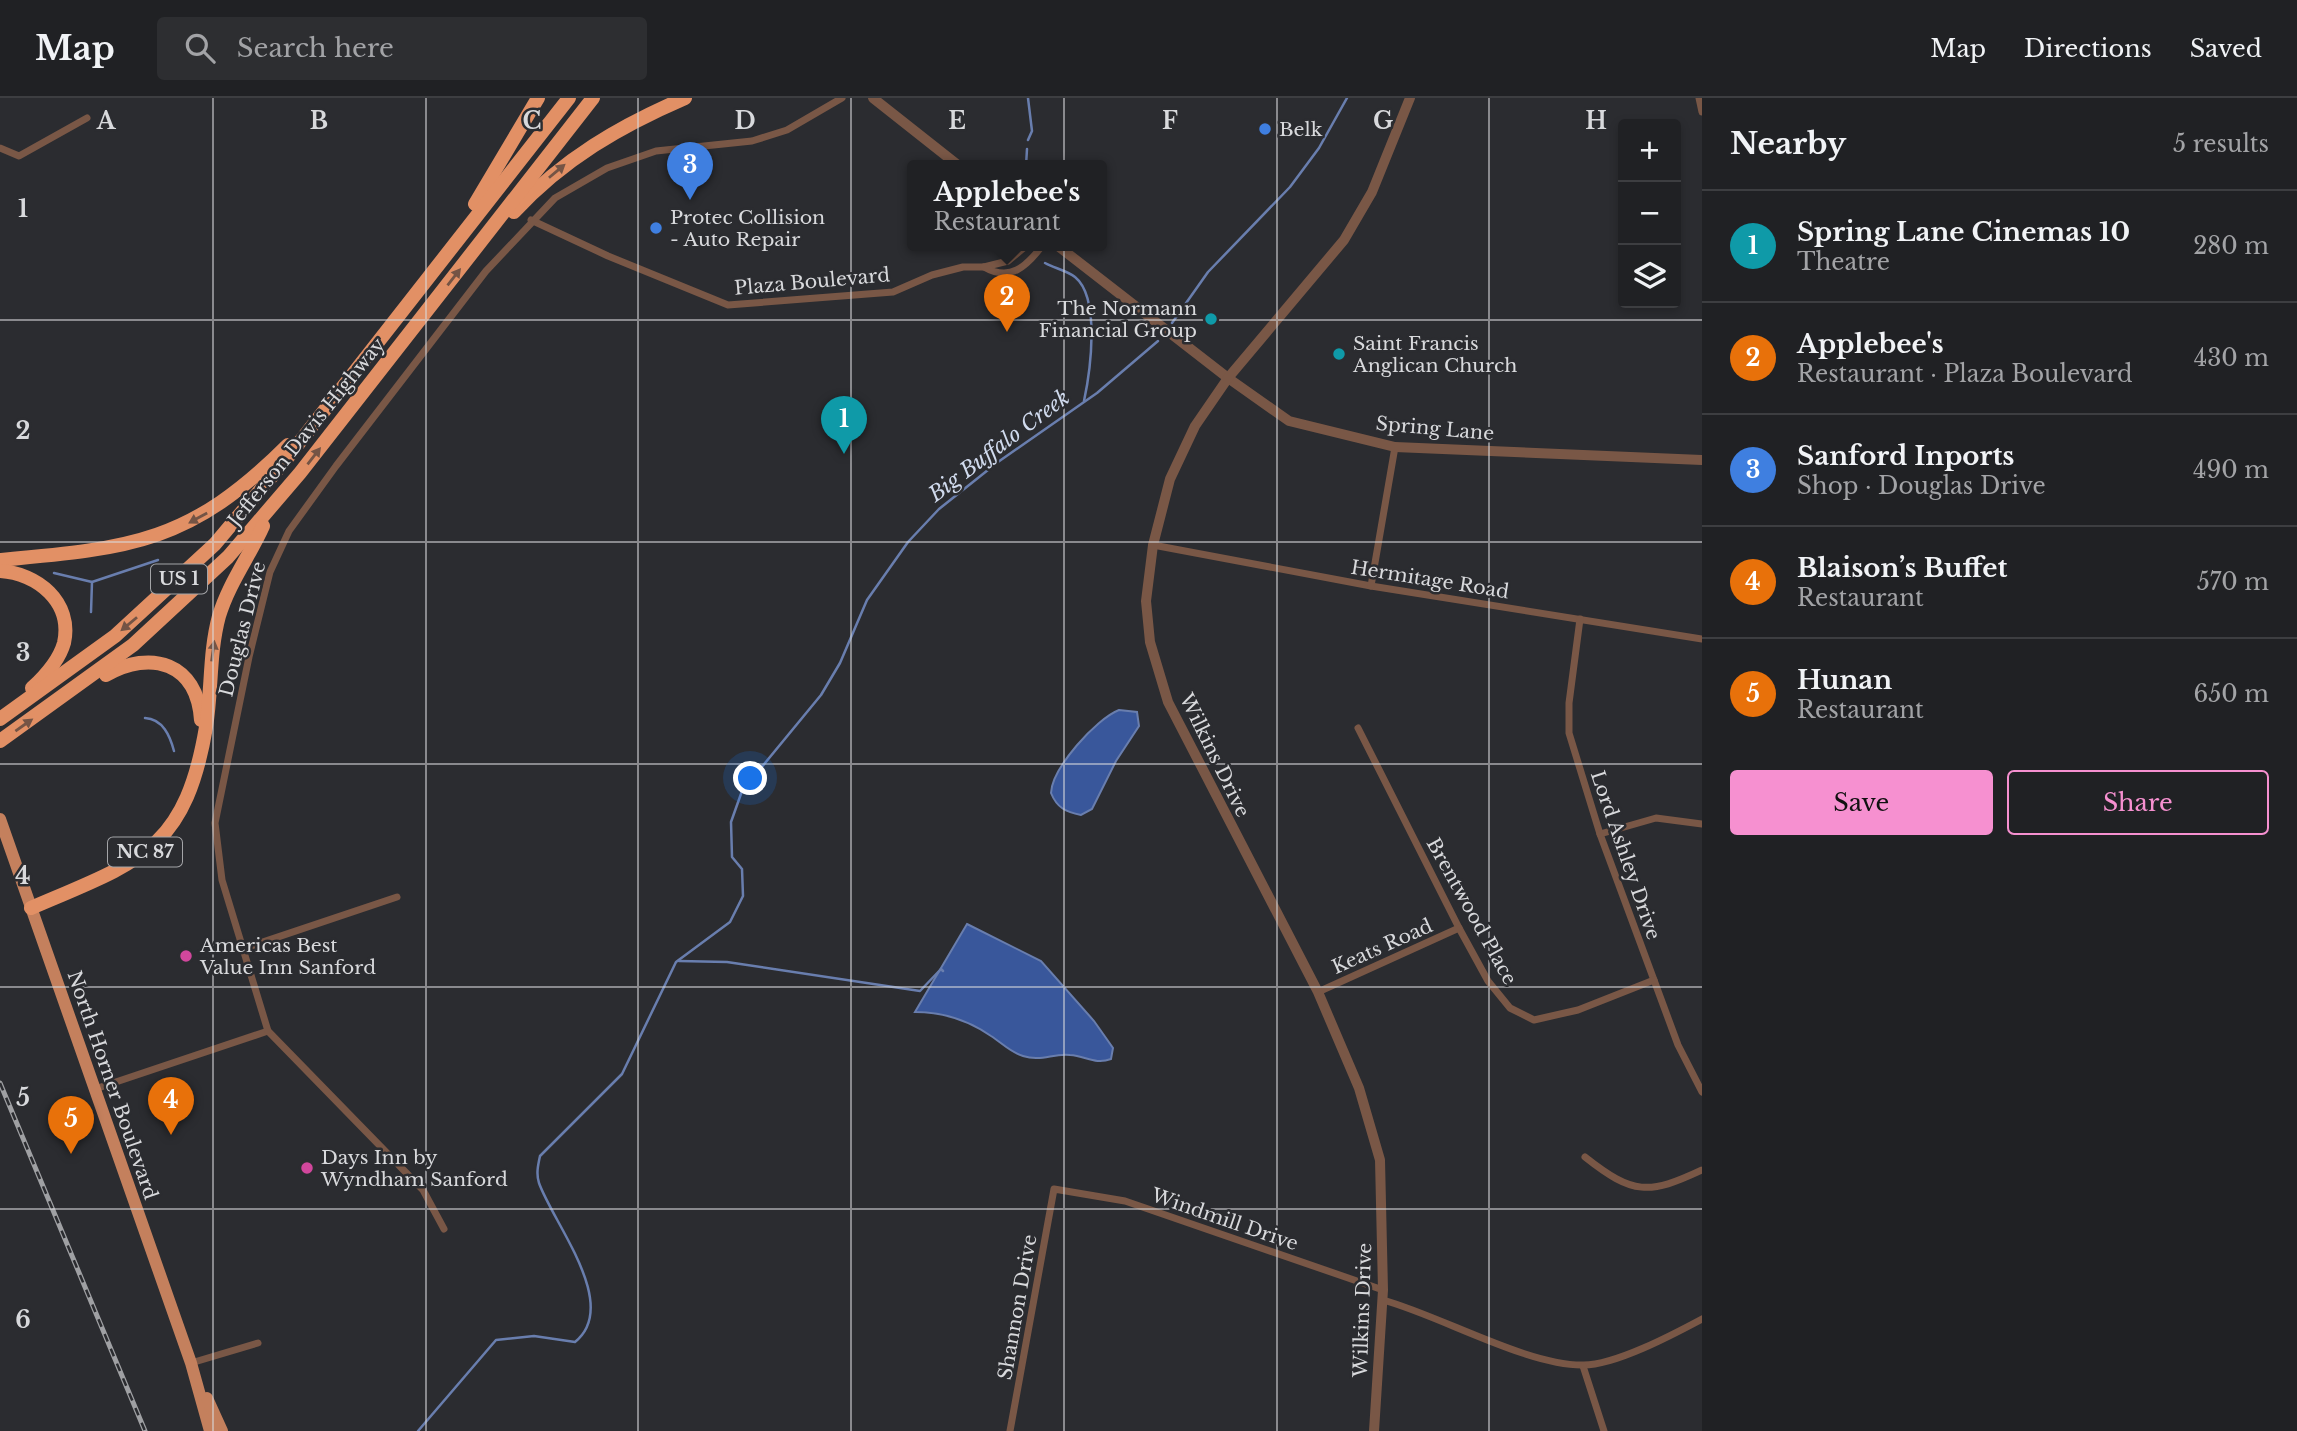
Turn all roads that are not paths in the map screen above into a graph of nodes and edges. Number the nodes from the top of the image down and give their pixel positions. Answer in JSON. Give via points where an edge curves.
{"nodes":[{"id":1,"x":538,"y":98,"type":"edge"},
{"id":2,"x":569,"y":98,"type":"edge"},
{"id":3,"x":593,"y":98,"type":"edge"},
{"id":4,"x":685,"y":98,"type":"edge"},
{"id":5,"x":842,"y":98,"type":"edge"},
{"id":6,"x":873,"y":98,"type":"edge"},
{"id":7,"x":1410,"y":98,"type":"edge"},
{"id":8,"x":1699,"y":98,"type":"edge"},
{"id":9,"x":1702,"y":112,"type":"edge"},
{"id":10,"x":87,"y":118,"type":"dead end"},
{"id":11,"x":0,"y":148,"type":"edge"},
{"id":12,"x":950,"y":160,"type":"edge"},
{"id":13,"x":531,"y":220,"type":"junction"},
{"id":14,"x":488,"y":232,"type":"junction"},
{"id":15,"x":1020,"y":251,"type":"edge"},
{"id":16,"x":1038,"y":251,"type":"edge"},
{"id":17,"x":1064,"y":251,"type":"edge"},
{"id":18,"x":442,"y":259,"type":"junction"},
{"id":19,"x":984,"y":267,"type":"junction"},
{"id":20,"x":1228,"y":378,"type":"junction"},
{"id":21,"x":309,"y":431,"type":"junction"},
{"id":22,"x":1395,"y":447,"type":"junction"},
{"id":23,"x":1702,"y":460,"type":"edge"},
{"id":24,"x":271,"y":509,"type":"junction"},
{"id":25,"x":1153,"y":545,"type":"junction"},
{"id":26,"x":0,"y":560,"type":"edge"},
{"id":27,"x":0,"y":571,"type":"edge"},
{"id":28,"x":1371,"y":586,"type":"junction"},
{"id":29,"x":1580,"y":619,"type":"junction"},
{"id":30,"x":1702,"y":639,"type":"edge"},
{"id":31,"x":25,"y":702,"type":"junction"},
{"id":32,"x":45,"y":710,"type":"junction"},
{"id":33,"x":0,"y":719,"type":"edge"},
{"id":34,"x":1358,"y":728,"type":"dead end"},
{"id":35,"x":2,"y":740,"type":"edge"},
{"id":36,"x":202,"y":743,"type":"junction"},
{"id":37,"x":0,"y":819,"type":"edge"},
{"id":38,"x":1702,"y":824,"type":"edge"},
{"id":39,"x":1600,"y":834,"type":"junction"},
{"id":40,"x":397,"y":897,"type":"dead end"},
{"id":41,"x":31,"y":908,"type":"junction"},
{"id":42,"x":1459,"y":928,"type":"junction"},
{"id":43,"x":242,"y":949,"type":"junction"},
{"id":44,"x":1654,"y":980,"type":"junction"},
{"id":45,"x":1318,"y":992,"type":"junction"},
{"id":46,"x":268,"y":1031,"type":"junction"},
{"id":47,"x":95,"y":1089,"type":"junction"},
{"id":48,"x":1702,"y":1092,"type":"edge"},
{"id":49,"x":1585,"y":1157,"type":"dead end"},
{"id":50,"x":1702,"y":1170,"type":"edge"},
{"id":51,"x":1054,"y":1189,"type":"joint"},
{"id":52,"x":444,"y":1229,"type":"dead end"},
{"id":53,"x":1383,"y":1295,"type":"junction"},
{"id":54,"x":1702,"y":1319,"type":"edge"},
{"id":55,"x":258,"y":1343,"type":"dead end"},
{"id":56,"x":191,"y":1363,"type":"junction"},
{"id":57,"x":1583,"y":1366,"type":"junction"},
{"id":58,"x":210,"y":1431,"type":"edge"},
{"id":59,"x":222,"y":1431,"type":"edge"},
{"id":60,"x":1010,"y":1431,"type":"edge"},
{"id":61,"x":1374,"y":1431,"type":"edge"},
{"id":62,"x":1604,"y":1431,"type":"edge"}],
"edges":[{"from":1,"to":18,"type":"highway"},
{"from":2,"to":18,"type":"highway","name":"Jefferson Davis Highway","number":"US 1"},
{"from":3,"to":14,"type":"highway","name":"Jefferson Davis Highway","number":"US 1"},
{"from":14,"to":4,"type":"highway","one_way":true,"via":[[505,222],[561,167],[598,141]]},
{"from":5,"to":13,"type":"street","name":"Douglas Drive","via":[[812,118],[752,141],[656,151],[607,168],[555,198]]},
{"from":6,"to":12,"type":"street"},
{"from":7,"to":20,"type":"street","name":"Wilkins Drive","via":[[1371,192],[1344,240]]},
{"from":8,"to":9,"type":"street"},
{"from":10,"to":11,"type":"street","via":[[19,156]]},
{"from":13,"to":19,"type":"street","name":"Plaza Boulevard","via":[[728,305],[893,292],[932,275]]},
{"from":13,"to":43,"type":"street","name":"Douglas Drive","via":[[486,271],[329,476],[289,531],[270,572],[215,823],[222,880]]},
{"from":24,"to":14,"type":"highway","name":"Jefferson Davis Highway","number":"US 1","one_way":true},
{"from":15,"to":19,"type":"street","name":"Plaza Boulevard","via":[[1009,261]]},
{"from":16,"to":19,"type":"street","name":"Plaza Boulevard","via":[[1016,272],[995,273]]},
{"from":17,"to":20,"type":"street","name":"Spring Lane"},
{"from":18,"to":21,"type":"highway","name":"Jefferson Davis Highway","number":"US 1"},
{"from":20,"to":22,"type":"street","name":"Spring Lane","via":[[1289,421]]},
{"from":20,"to":25,"type":"street","name":"Wilkins Drive","via":[[1195,426],[1170,479]]},
{"from":21,"to":26,"type":"highway","one_way":true,"via":[[233,495],[162,535],[97,551]]},
{"from":21,"to":31,"type":"highway","name":"Jefferson Davis Highway","number":"US 1","one_way":true,"via":[[243,513],[191,568],[107,642]]},
{"from":22,"to":23,"type":"street","name":"Spring Lane"},
{"from":22,"to":28,"type":"street"},
{"from":24,"to":32,"type":"highway","name":"Jefferson Davis Highway","number":"US 1","via":[[188,596],[133,645]]},
{"from":36,"to":24,"type":"highway","one_way":true,"via":[[219,618],[232,582]]},
{"from":25,"to":28,"type":"street","name":"Hermitage Road"},
{"from":25,"to":45,"type":"street","name":"Wilkins Drive","via":[[1146,601],[1150,642],[1168,702]]},
{"from":27,"to":31,"type":"highway","via":[[46,587],[64,619],[64,643]]},
{"from":28,"to":29,"type":"street","name":"Hermitage Road"},
{"from":29,"to":30,"type":"street","name":"Hermitage Road"},
{"from":29,"to":39,"type":"street","name":"Lord Ashley Drive","via":[[1569,733]]},
{"from":31,"to":33,"type":"highway","name":"Jefferson Davis Highway","number":"US 1"},
{"from":35,"to":32,"type":"highway","name":"Jefferson Davis Highway","number":"US 1","one_way":true},
{"from":32,"to":36,"type":"highway","number":"NC 87","via":[[78,696],[125,664],[169,665],[183,673],[193,691],[201,713]]},
{"from":34,"to":42,"type":"street","name":"Brentwood Place"},
{"from":36,"to":41,"type":"highway","number":"NC 87","via":[[187,800],[157,842],[113,872]]},
{"from":37,"to":41,"type":"main road","name":"North Horner Boulevard"},
{"from":38,"to":39,"type":"street","via":[[1656,818]]},
{"from":39,"to":44,"type":"street","name":"Lord Ashley Drive"},
{"from":40,"to":43,"type":"street"},
{"from":41,"to":47,"type":"main road","name":"North Horner Boulevard"},
{"from":42,"to":44,"type":"street","name":"Brentwood Place","via":[[1488,981],[1510,1008],[1534,1020],[1578,1010]]},
{"from":42,"to":45,"type":"street","name":"Keats Road"},
{"from":43,"to":46,"type":"street","name":"Douglas Drive"},
{"from":44,"to":48,"type":"street","name":"Lord Ashley Drive","via":[[1678,1045]]},
{"from":45,"to":53,"type":"street","name":"Wilkins Drive","via":[[1359,1088],[1380,1160]]},
{"from":46,"to":47,"type":"street"},
{"from":46,"to":52,"type":"street","name":"Douglas Drive","via":[[423,1191]]},
{"from":47,"to":56,"type":"main road","name":"North Horner Boulevard"},
{"from":49,"to":50,"type":"street","via":[[1637,1187],[1664,1188]]},
{"from":51,"to":53,"type":"street","name":"Windmill Drive","via":[[1125,1201]]},
{"from":51,"to":60,"type":"street","name":"Shannon Drive"},
{"from":53,"to":57,"type":"street","name":"Windmill Drive","via":[[1542,1358]]},
{"from":53,"to":61,"type":"street","name":"Wilkins Drive"},
{"from":54,"to":57,"type":"street","name":"Windmill Drive","via":[[1625,1354]]},
{"from":55,"to":56,"type":"street"},
{"from":56,"to":58,"type":"main road","name":"North Horner Boulevard"},
{"from":56,"to":59,"type":"main road","name":"North Horner Boulevard"},
{"from":57,"to":62,"type":"street"}]}
